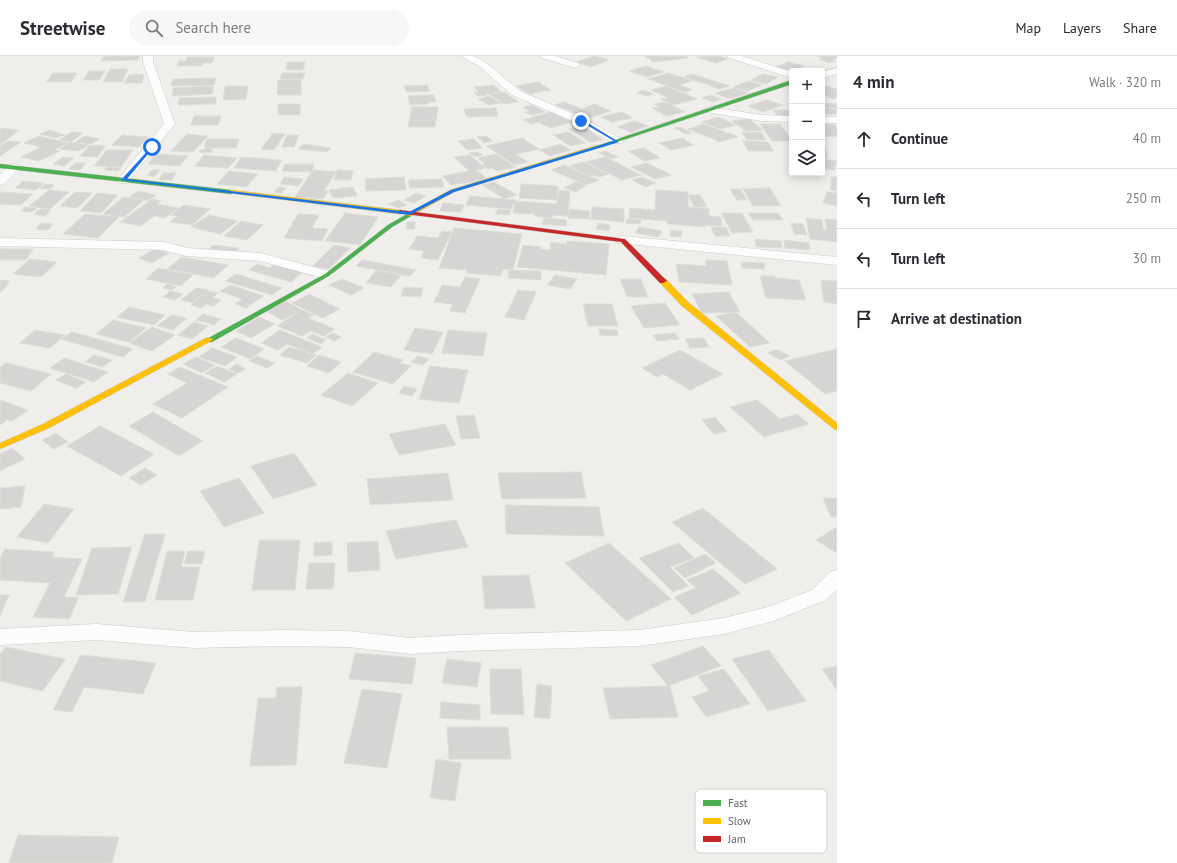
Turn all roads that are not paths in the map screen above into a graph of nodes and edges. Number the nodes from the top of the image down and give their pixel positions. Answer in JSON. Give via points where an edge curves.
{"nodes":[{"id":1,"x":148,"y":56,"type":"edge"},
{"id":2,"x":466,"y":56,"type":"edge"},
{"id":3,"x":544,"y":56,"type":"edge"},
{"id":4,"x":732,"y":56,"type":"edge"},
{"id":5,"x":575,"y":65,"type":"dead end"},
{"id":6,"x":837,"y":71,"type":"edge"},
{"id":7,"x":789,"y":74,"type":"edge"},
{"id":8,"x":825,"y":75,"type":"edge"},
{"id":9,"x":825,"y":75,"type":"edge"},
{"id":10,"x":837,"y":78,"type":"edge"},
{"id":11,"x":789,"y":83,"type":"edge"},
{"id":12,"x":710,"y":110,"type":"junction"},
{"id":13,"x":789,"y":119,"type":"edge"},
{"id":14,"x":825,"y":120,"type":"edge"},
{"id":15,"x":837,"y":120,"type":"edge"},
{"id":16,"x":617,"y":142,"type":"junction"},
{"id":17,"x":0,"y":166,"type":"edge"},
{"id":18,"x":14,"y":168,"type":"junction"},
{"id":19,"x":123,"y":180,"type":"junction"},
{"id":20,"x":0,"y":182,"type":"edge"},
{"id":21,"x":410,"y":213,"type":"junction"},
{"id":22,"x":623,"y":240,"type":"junction"},
{"id":23,"x":0,"y":242,"type":"edge"},
{"id":24,"x":837,"y":261,"type":"edge"},
{"id":25,"x":327,"y":275,"type":"junction"},
{"id":26,"x":837,"y":427,"type":"edge"},
{"id":27,"x":0,"y":446,"type":"edge"},
{"id":28,"x":837,"y":576,"type":"edge"},
{"id":29,"x":0,"y":636,"type":"edge"}],
"edges":[{"from":1,"to":19,"type":"street","via":[[170,124]]},
{"from":2,"to":16,"type":"street","via":[[482,64],[516,93],[581,121]]},
{"from":3,"to":5,"type":"street"},
{"from":4,"to":7,"type":"street"},
{"from":6,"to":8,"type":"street"},
{"from":9,"to":10,"type":"street"},
{"from":11,"to":12,"type":"street"},
{"from":12,"to":13,"type":"street","via":[[762,118]]},
{"from":12,"to":16,"type":"street"},
{"from":14,"to":15,"type":"street"},
{"from":16,"to":21,"type":"street","via":[[452,191]]},
{"from":17,"to":18,"type":"street"},
{"from":18,"to":19,"type":"street"},
{"from":18,"to":20,"type":"street"},
{"from":19,"to":21,"type":"street"},
{"from":21,"to":22,"type":"street"},
{"from":21,"to":25,"type":"street"},
{"from":22,"to":24,"type":"street"},
{"from":22,"to":26,"type":"street","via":[[685,304]]},
{"from":23,"to":25,"type":"street","via":[[165,246],[186,252],[261,257]]},
{"from":25,"to":27,"type":"street","via":[[146,374],[46,426]]},
{"from":28,"to":29,"type":"street","via":[[819,594],[773,613],[724,626],[639,638],[410,646],[348,639],[194,640],[96,632]]}]}
